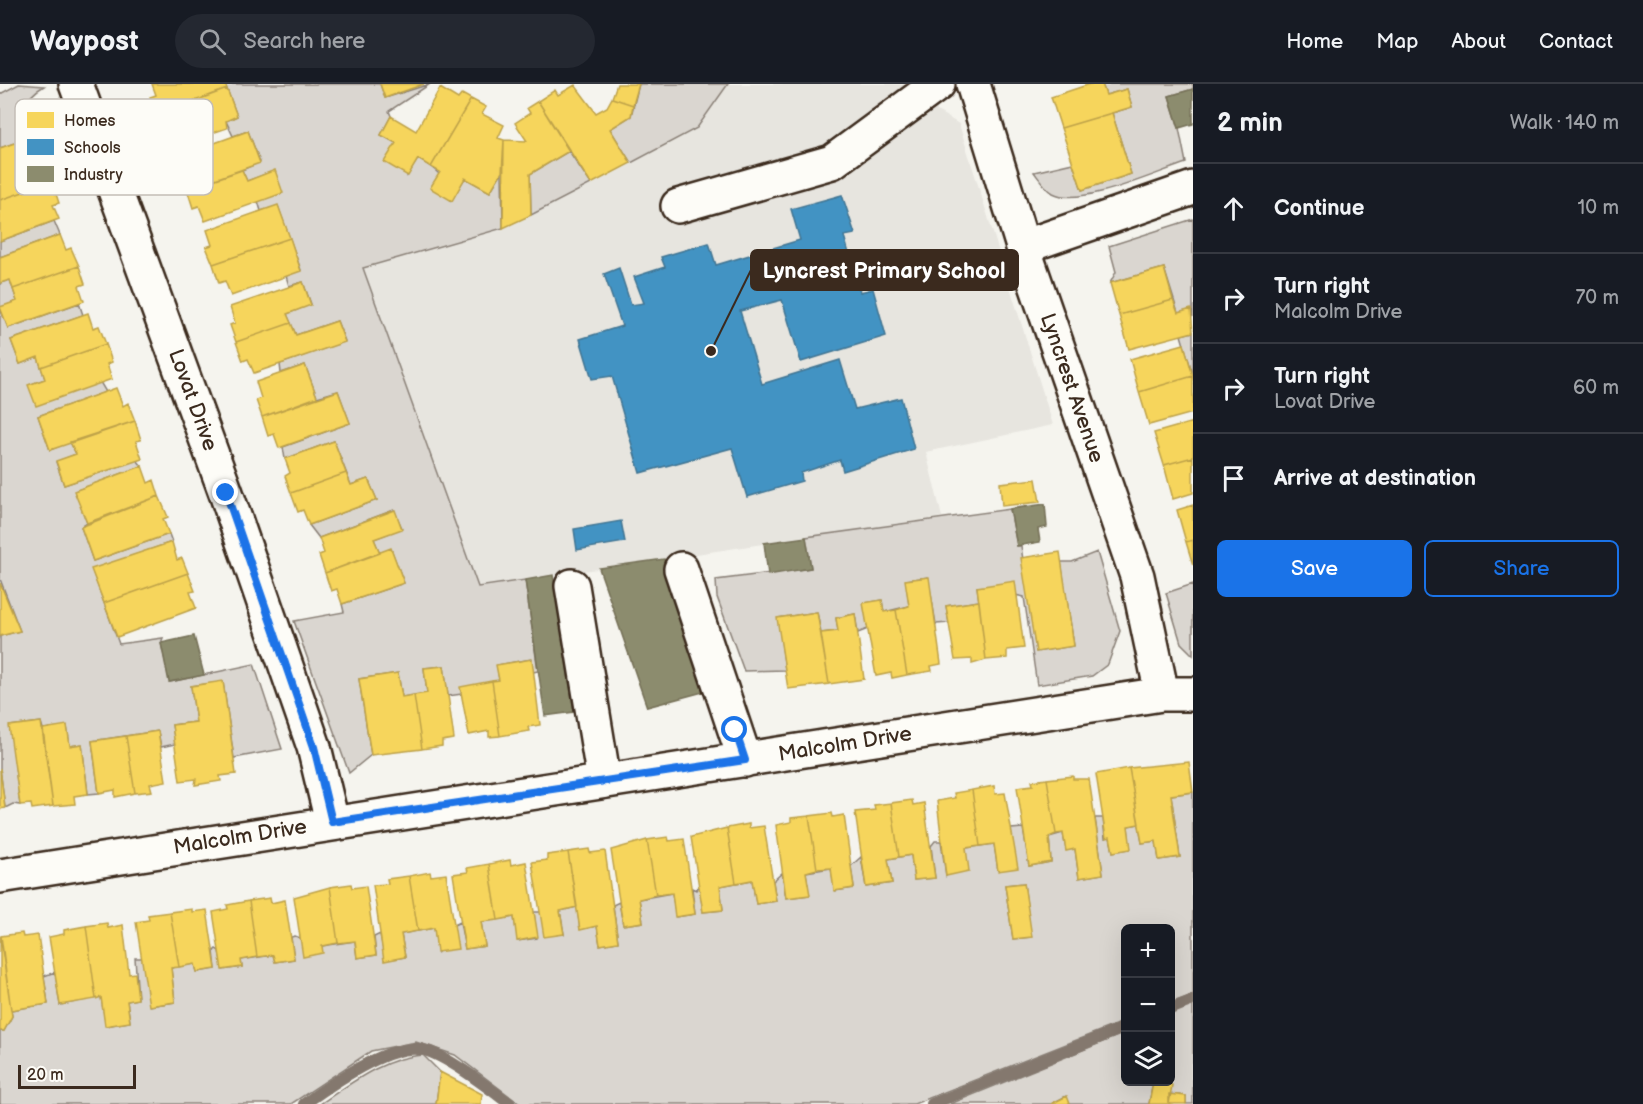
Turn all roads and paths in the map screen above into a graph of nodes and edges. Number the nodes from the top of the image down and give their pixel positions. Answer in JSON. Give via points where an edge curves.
{"nodes":[{"id":1,"x":76,"y":84,"type":"edge"},
{"id":2,"x":938,"y":84,"type":"edge"},
{"id":3,"x":973,"y":84,"type":"edge"},
{"id":4,"x":82,"y":99,"type":"edge"},
{"id":5,"x":1193,"y":188,"type":"edge"},
{"id":6,"x":117,"y":195,"type":"edge"},
{"id":7,"x":678,"y":206,"type":"dead end"},
{"id":8,"x":1023,"y":247,"type":"junction"},
{"id":9,"x":681,"y":569,"type":"dead end"},
{"id":10,"x":572,"y":586,"type":"dead end"},
{"id":11,"x":1177,"y":694,"type":"edge"},
{"id":12,"x":745,"y":760,"type":"junction"},
{"id":13,"x":604,"y":782,"type":"junction"},
{"id":14,"x":332,"y":822,"type":"junction"},
{"id":15,"x":0,"y":876,"type":"edge"}],
"edges":[{"from":1,"to":4,"type":"street","name":"Lovat Drive"},
{"from":2,"to":7,"type":"street","via":[[832,162]]},
{"from":3,"to":8,"type":"street","name":"Lyncrest Avenue"},
{"from":5,"to":8,"type":"street"},
{"from":6,"to":14,"type":"street","name":"Lovat Drive","via":[[314,747]]},
{"from":8,"to":11,"type":"street","name":"Lyncrest Avenue","via":[[1137,576],[1152,639]]},
{"from":9,"to":12,"type":"street"},
{"from":10,"to":13,"type":"street"},
{"from":11,"to":12,"type":"street","name":"Malcolm Drive"},
{"from":12,"to":13,"type":"street","name":"Malcolm Drive"},
{"from":13,"to":14,"type":"street","name":"Malcolm Drive"},
{"from":14,"to":15,"type":"street","name":"Malcolm Drive"}]}
